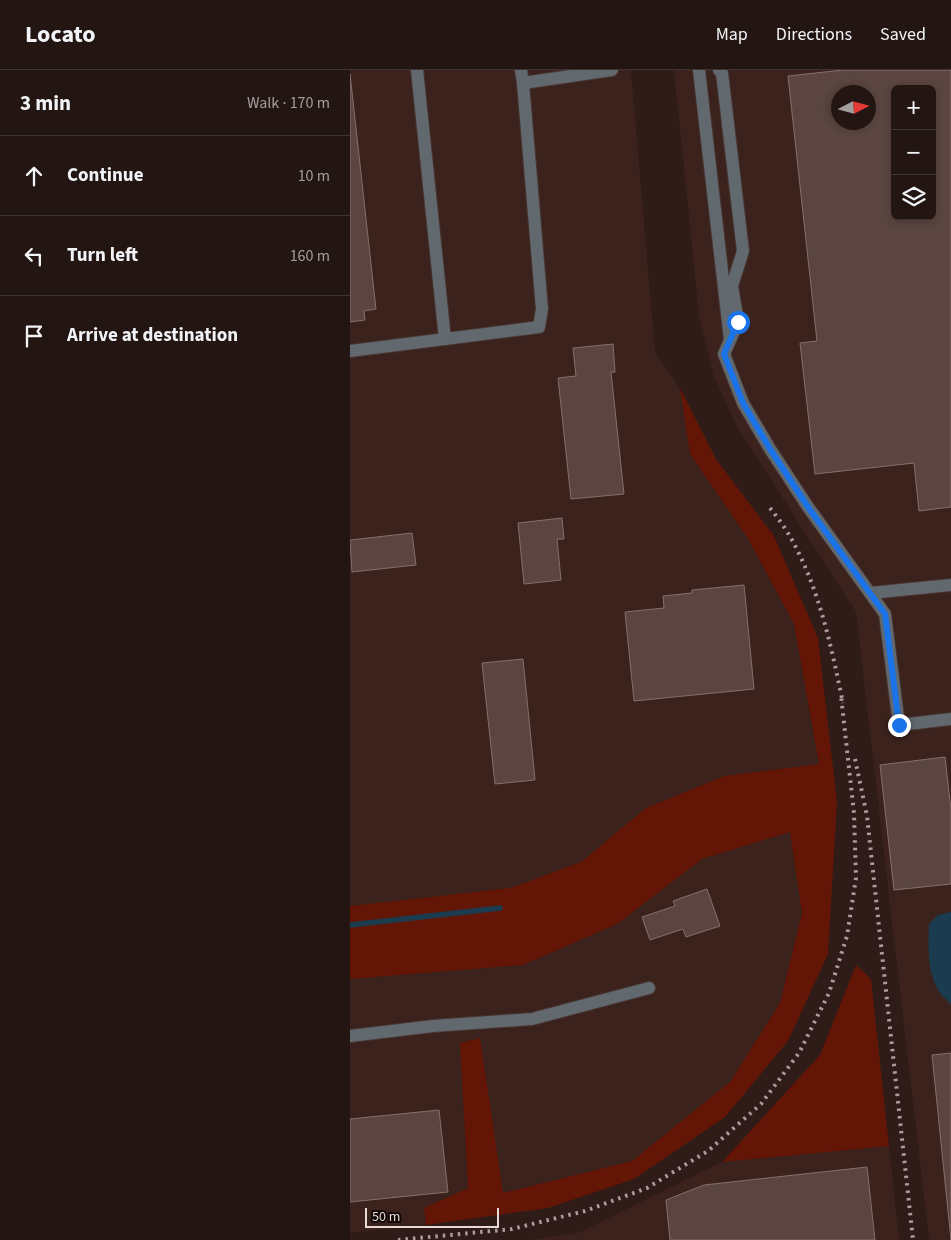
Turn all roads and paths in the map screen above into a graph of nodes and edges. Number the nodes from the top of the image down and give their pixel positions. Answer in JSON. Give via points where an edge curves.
{"nodes":[{"id":1,"x":417,"y":70,"type":"edge"},
{"id":2,"x":612,"y":70,"type":"edge"},
{"id":3,"x":699,"y":70,"type":"edge"},
{"id":4,"x":720,"y":70,"type":"edge"},
{"id":5,"x":522,"y":76,"type":"edge"},
{"id":6,"x":445,"y":339,"type":"junction"},
{"id":7,"x":730,"y":340,"type":"junction"},
{"id":8,"x":350,"y":351,"type":"edge"},
{"id":9,"x":951,"y":586,"type":"edge"},
{"id":10,"x":870,"y":594,"type":"junction"},
{"id":11,"x":951,"y":719,"type":"edge"},
{"id":12,"x":649,"y":988,"type":"dead end"},
{"id":13,"x":350,"y":1036,"type":"edge"}],
"edges":[{"from":1,"to":6,"type":"lane"},
{"from":2,"to":5,"type":"lane"},
{"from":3,"to":7,"type":"lane"},
{"from":4,"to":7,"type":"lane","via":[[743,251],[732,286],[738,322]]},
{"from":5,"to":6,"type":"lane","via":[[542,309],[539,327]]},
{"from":6,"to":8,"type":"lane"},
{"from":7,"to":10,"type":"lane","via":[[724,354],[743,403],[808,507]]},
{"from":9,"to":10,"type":"lane"},
{"from":10,"to":11,"type":"lane","via":[[885,614],[899,725]]},
{"from":12,"to":13,"type":"lane","via":[[532,1019]]}]}
